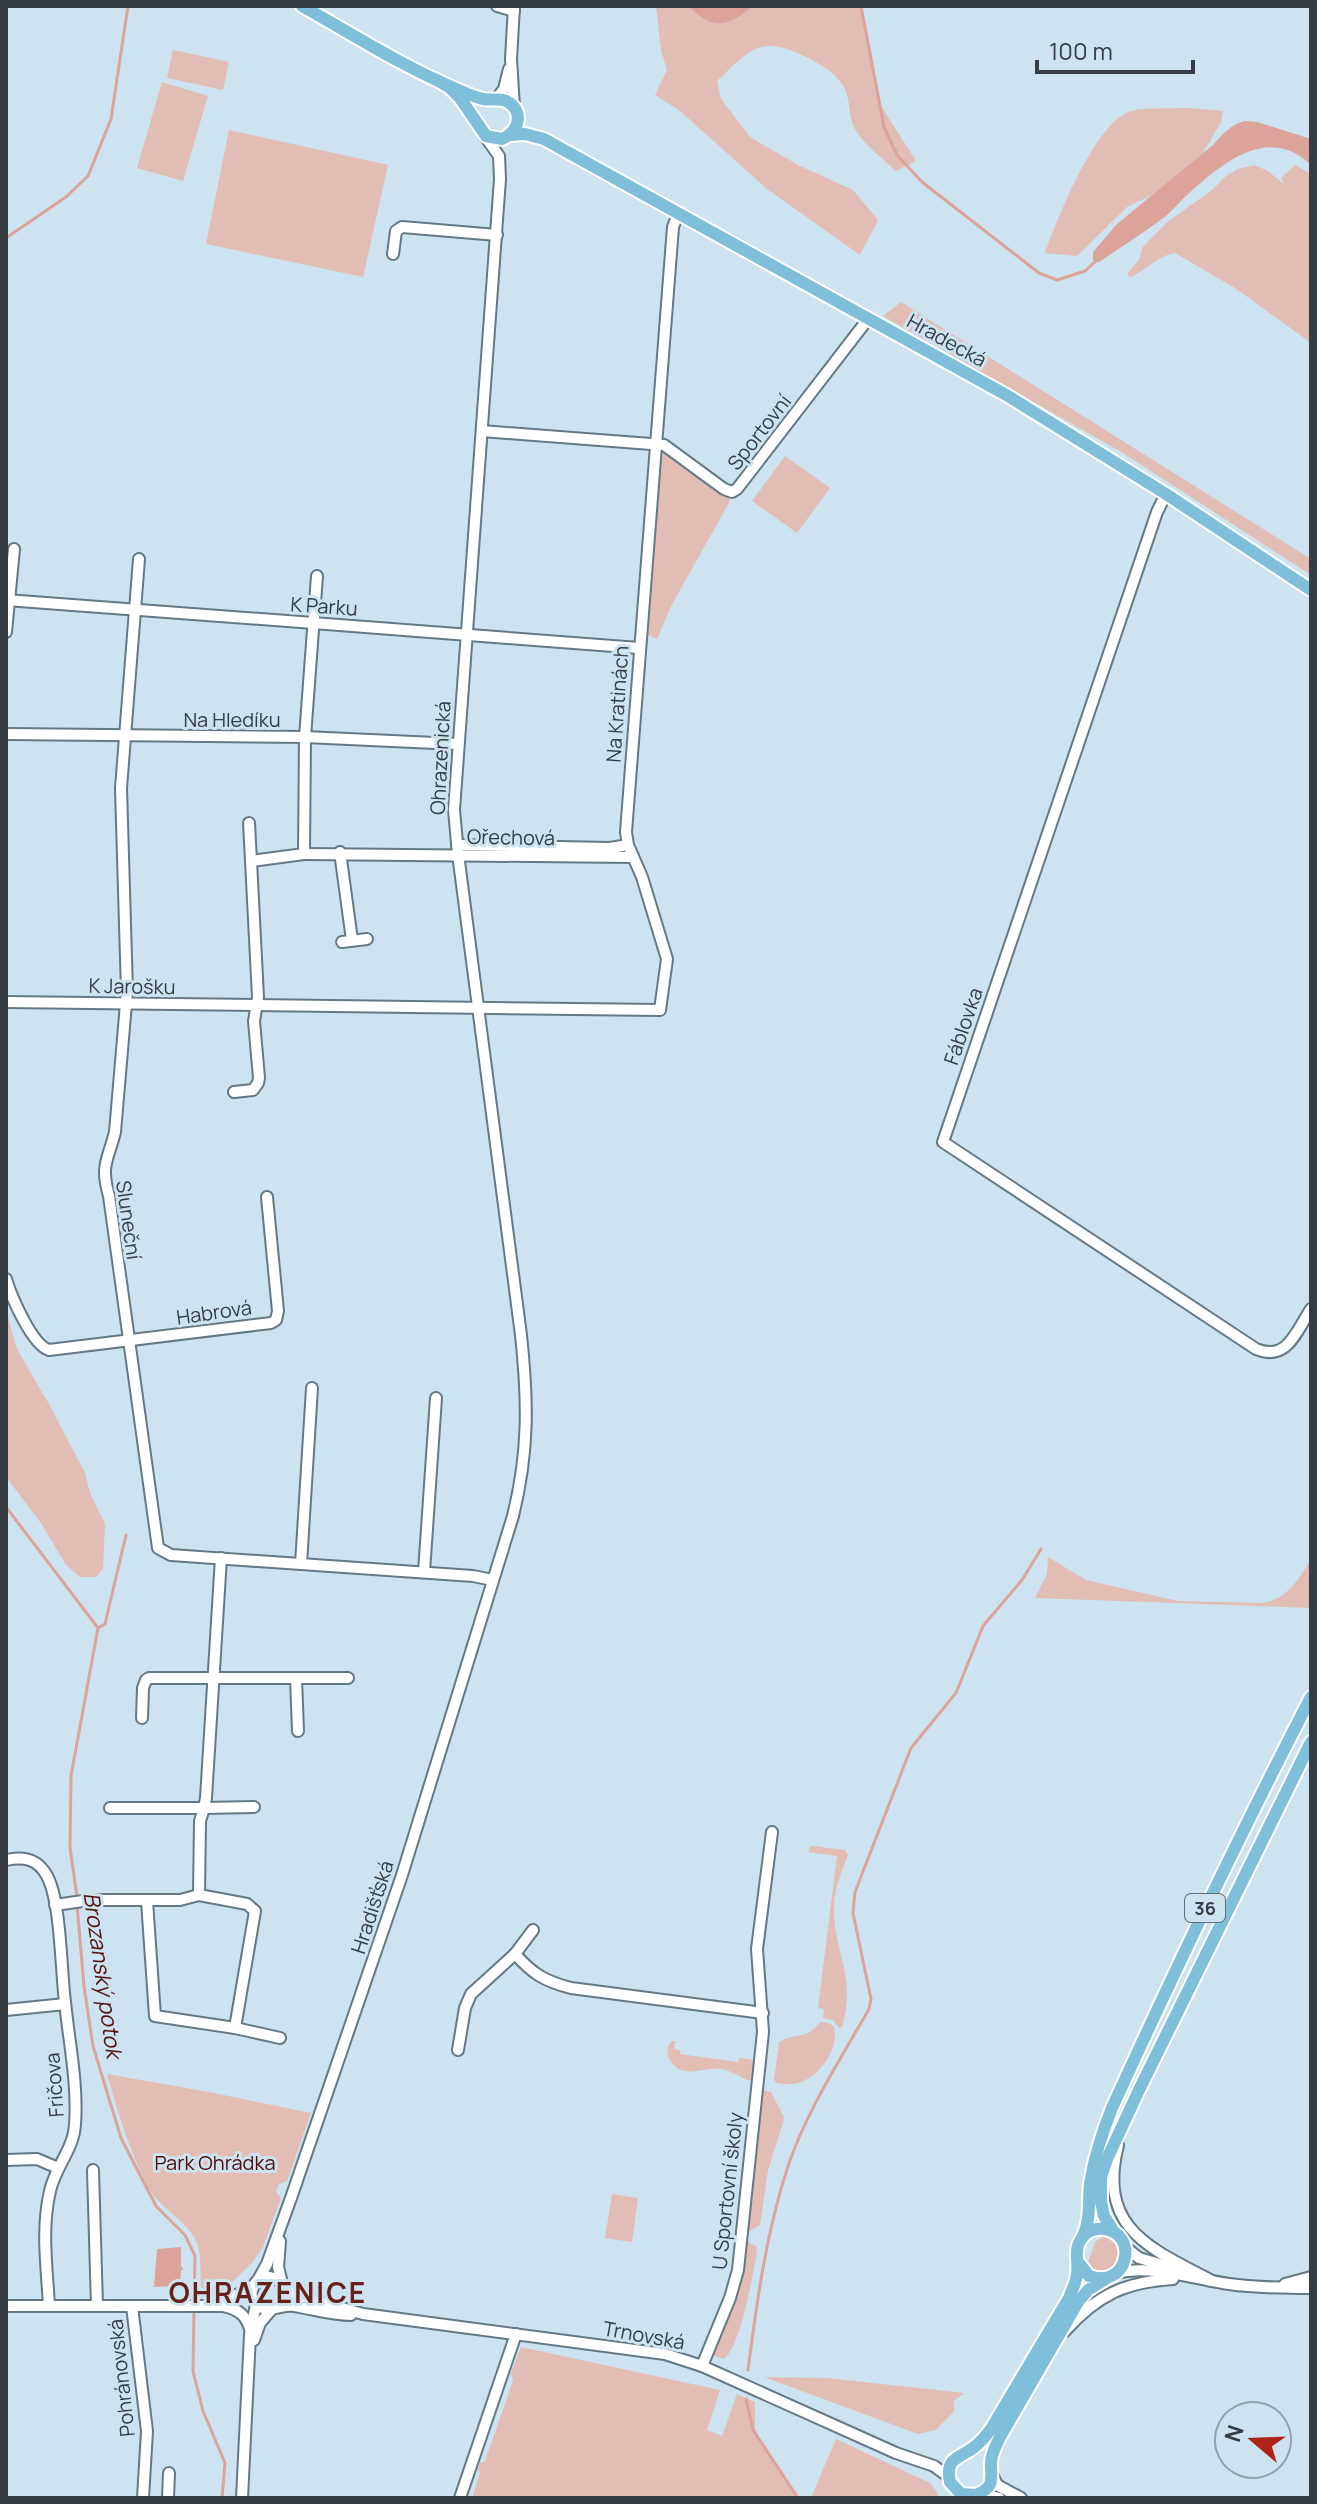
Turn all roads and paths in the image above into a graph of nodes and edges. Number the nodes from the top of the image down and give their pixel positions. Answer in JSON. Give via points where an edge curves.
{"nodes":[{"id":1,"x":302,"y":6,"type":"edge"},
{"id":2,"x":497,"y":6,"type":"edge"},
{"id":3,"x":514,"y":8,"type":"edge"},
{"id":4,"x":511,"y":59,"type":"junction"},
{"id":5,"x":435,"y":79,"type":"junction"},
{"id":6,"x":494,"y":99,"type":"junction"},
{"id":7,"x":516,"y":111,"type":"junction"},
{"id":8,"x":481,"y":131,"type":"junction"},
{"id":9,"x":508,"y":136,"type":"junction"},
{"id":10,"x":553,"y":144,"type":"junction"},
{"id":11,"x":500,"y":179,"type":"junction"},
{"id":12,"x":678,"y":214,"type":"junction"},
{"id":13,"x":497,"y":235,"type":"junction"},
{"id":14,"x":393,"y":254,"type":"dead end"},
{"id":15,"x":868,"y":319,"type":"junction"},
{"id":16,"x":482,"y":431,"type":"junction"},
{"id":17,"x":655,"y":444,"type":"junction"},
{"id":18,"x":1166,"y":494,"type":"junction"},
{"id":19,"x":14,"y":549,"type":"dead end"},
{"id":20,"x":139,"y":559,"type":"dead end"},
{"id":21,"x":317,"y":576,"type":"dead end"},
{"id":22,"x":1311,"y":590,"type":"edge"},
{"id":23,"x":8,"y":600,"type":"edge"},
{"id":24,"x":135,"y":611,"type":"junction"},
{"id":25,"x":313,"y":623,"type":"junction"},
{"id":26,"x":6,"y":632,"type":"edge"},
{"id":27,"x":466,"y":633,"type":"junction"},
{"id":28,"x":639,"y":648,"type":"junction"},
{"id":29,"x":6,"y":734,"type":"edge"},
{"id":30,"x":124,"y":737,"type":"junction"},
{"id":31,"x":305,"y":737,"type":"junction"},
{"id":32,"x":457,"y":744,"type":"junction"},
{"id":33,"x":249,"y":823,"type":"dead end"},
{"id":34,"x":628,"y":845,"type":"junction"},
{"id":35,"x":457,"y":850,"type":"junction"},
{"id":36,"x":340,"y":852,"type":"junction"},
{"id":37,"x":304,"y":854,"type":"junction"},
{"id":38,"x":633,"y":857,"type":"junction"},
{"id":39,"x":251,"y":861,"type":"junction"},
{"id":40,"x":367,"y":939,"type":"dead end"},
{"id":41,"x":6,"y":1002,"type":"edge"},
{"id":42,"x":126,"y":1004,"type":"junction"},
{"id":43,"x":257,"y":1006,"type":"junction"},
{"id":44,"x":478,"y":1008,"type":"junction"},
{"id":45,"x":234,"y":1092,"type":"dead end"},
{"id":46,"x":267,"y":1197,"type":"dead end"},
{"id":47,"x":6,"y":1279,"type":"edge"},
{"id":48,"x":1311,"y":1309,"type":"edge"},
{"id":49,"x":128,"y":1342,"type":"junction"},
{"id":50,"x":312,"y":1388,"type":"dead end"},
{"id":51,"x":436,"y":1398,"type":"dead end"},
{"id":52,"x":221,"y":1558,"type":"junction"},
{"id":53,"x":301,"y":1564,"type":"junction"},
{"id":54,"x":424,"y":1572,"type":"junction"},
{"id":55,"x":493,"y":1580,"type":"junction"},
{"id":56,"x":296,"y":1678,"type":"junction"},
{"id":57,"x":348,"y":1678,"type":"dead end"},
{"id":58,"x":215,"y":1679,"type":"junction"},
{"id":59,"x":1311,"y":1697,"type":"edge"},
{"id":60,"x":142,"y":1718,"type":"dead end"},
{"id":61,"x":298,"y":1731,"type":"dead end"},
{"id":62,"x":1311,"y":1742,"type":"edge"},
{"id":63,"x":254,"y":1807,"type":"dead end"},
{"id":64,"x":110,"y":1808,"type":"dead end"},
{"id":65,"x":204,"y":1808,"type":"junction"},
{"id":66,"x":772,"y":1832,"type":"dead end"},
{"id":67,"x":6,"y":1860,"type":"edge"},
{"id":68,"x":199,"y":1895,"type":"junction"},
{"id":69,"x":147,"y":1901,"type":"junction"},
{"id":70,"x":55,"y":1905,"type":"junction"},
{"id":71,"x":533,"y":1930,"type":"dead end"},
{"id":72,"x":515,"y":1954,"type":"junction"},
{"id":73,"x":65,"y":2004,"type":"junction"},
{"id":74,"x":6,"y":2010,"type":"edge"},
{"id":75,"x":763,"y":2013,"type":"junction"},
{"id":76,"x":235,"y":2028,"type":"junction"},
{"id":77,"x":280,"y":2038,"type":"dead end"},
{"id":78,"x":458,"y":2050,"type":"dead end"},
{"id":79,"x":1123,"y":2124,"type":"junction"},
{"id":80,"x":6,"y":2160,"type":"edge"},
{"id":81,"x":58,"y":2168,"type":"junction"},
{"id":82,"x":93,"y":2170,"type":"dead end"},
{"id":83,"x":291,"y":2198,"type":"junction"},
{"id":84,"x":1114,"y":2232,"type":"junction"},
{"id":85,"x":1082,"y":2237,"type":"junction"},
{"id":86,"x":1125,"y":2247,"type":"junction"},
{"id":87,"x":1078,"y":2262,"type":"junction"},
{"id":88,"x":1112,"y":2276,"type":"junction"},
{"id":89,"x":1311,"y":2277,"type":"edge"},
{"id":90,"x":257,"y":2281,"type":"junction"},
{"id":91,"x":1212,"y":2281,"type":"junction"},
{"id":92,"x":283,"y":2284,"type":"junction"},
{"id":93,"x":1267,"y":2287,"type":"junction"},
{"id":94,"x":1311,"y":2288,"type":"edge"},
{"id":95,"x":255,"y":2303,"type":"junction"},
{"id":96,"x":207,"y":2305,"type":"junction"},
{"id":97,"x":6,"y":2306,"type":"edge"},
{"id":98,"x":49,"y":2306,"type":"junction"},
{"id":99,"x":97,"y":2306,"type":"junction"},
{"id":100,"x":132,"y":2306,"type":"junction"},
{"id":101,"x":274,"y":2309,"type":"junction"},
{"id":102,"x":382,"y":2317,"type":"junction"},
{"id":103,"x":251,"y":2332,"type":"junction"},
{"id":104,"x":516,"y":2334,"type":"junction"},
{"id":105,"x":1052,"y":2348,"type":"junction"},
{"id":106,"x":251,"y":2358,"type":"junction"},
{"id":107,"x":702,"y":2366,"type":"junction"},
{"id":108,"x":967,"y":2452,"type":"junction"},
{"id":109,"x":953,"y":2461,"type":"junction"},
{"id":110,"x":927,"y":2463,"type":"junction"},
{"id":111,"x":992,"y":2470,"type":"junction"},
{"id":112,"x":169,"y":2473,"type":"dead end"},
{"id":113,"x":950,"y":2487,"type":"edge"},
{"id":114,"x":973,"y":2496,"type":"edge"},
{"id":115,"x":142,"y":2497,"type":"edge"},
{"id":116,"x":168,"y":2498,"type":"edge"},
{"id":117,"x":242,"y":2498,"type":"edge"},
{"id":118,"x":460,"y":2498,"type":"edge"},
{"id":119,"x":999,"y":2498,"type":"edge"},
{"id":120,"x":1021,"y":2498,"type":"edge"}],
"edges":[{"from":1,"to":5,"type":"main road"},
{"from":2,"to":3,"type":"street"},
{"from":3,"to":4,"type":"street"},
{"from":4,"to":6,"type":"street","via":[[505,85]]},
{"from":4,"to":7,"type":"street"},
{"from":5,"to":6,"type":"main road"},
{"from":5,"to":8,"type":"main road","via":[[460,98]]},
{"from":6,"to":7,"type":"main road"},
{"from":6,"to":8,"type":"main road","via":[[478,113]]},
{"from":7,"to":9,"type":"main road","via":[[516,127]]},
{"from":7,"to":10,"type":"main road","name":"Hradecká"},
{"from":8,"to":9,"type":"main road","via":[[494,139]]},
{"from":8,"to":11,"type":"street","name":"Ohrazenická","via":[[499,156]]},
{"from":9,"to":10,"type":"main road","name":"Hradecká","via":[[528,135]]},
{"from":9,"to":11,"type":"street","name":"Ohrazenická"},
{"from":10,"to":12,"type":"main road","name":"Hradecká"},
{"from":11,"to":13,"type":"street","name":"Ohrazenická"},
{"from":12,"to":15,"type":"main road","name":"Hradecká"},
{"from":12,"to":17,"type":"street","name":"Na Kratinách"},
{"from":13,"to":14,"type":"street","via":[[402,227],[396,231]]},
{"from":13,"to":16,"type":"street","name":"Ohrazenická"},
{"from":15,"to":17,"type":"street","name":"Sportovní","via":[[734,491],[670,448]]},
{"from":15,"to":18,"type":"main road","name":"Hradecká","via":[[1008,396]]},
{"from":16,"to":17,"type":"street"},
{"from":16,"to":27,"type":"street","name":"Ohrazenická"},
{"from":17,"to":28,"type":"street","name":"Na Kratinách"},
{"from":18,"to":22,"type":"main road","name":"Hradecká"},
{"from":18,"to":48,"type":"street","name":"Fáblovka","via":[[943,1142],[1256,1349],[1281,1351]]},
{"from":19,"to":23,"type":"street"},
{"from":20,"to":24,"type":"street","name":"Sluneční"},
{"from":21,"to":25,"type":"street"},
{"from":23,"to":24,"type":"street","name":"K Parku"},
{"from":23,"to":26,"type":"street"},
{"from":24,"to":25,"type":"street","name":"K Parku"},
{"from":24,"to":30,"type":"street","name":"Sluneční"},
{"from":25,"to":27,"type":"street","name":"K Parku"},
{"from":25,"to":31,"type":"street"},
{"from":27,"to":28,"type":"street","name":"K Parku"},
{"from":27,"to":32,"type":"street","name":"Ohrazenická"},
{"from":28,"to":34,"type":"street","name":"Na Kratinách"},
{"from":29,"to":30,"type":"street","name":"Na Hledíku"},
{"from":30,"to":31,"type":"street","name":"Na Hledíku"},
{"from":30,"to":42,"type":"street","name":"Sluneční"},
{"from":31,"to":32,"type":"street","name":"Na Hledíku"},
{"from":31,"to":37,"type":"street"},
{"from":32,"to":35,"type":"street","name":"Ohrazenická"},
{"from":33,"to":39,"type":"street"},
{"from":34,"to":35,"type":"street","name":"Ořechová"},
{"from":34,"to":38,"type":"street","name":"Na Kratinách"},
{"from":35,"to":36,"type":"street","name":"Ořechová"},
{"from":35,"to":38,"type":"street","name":"Ořechová"},
{"from":35,"to":44,"type":"street","name":"Ohrazenická"},
{"from":36,"to":37,"type":"street","name":"Ořechová"},
{"from":36,"to":40,"type":"street","via":[[347,941]]},
{"from":37,"to":39,"type":"street","name":"Ořechová"},
{"from":38,"to":44,"type":"street","name":"Na Kratinách","via":[[667,959],[660,1010]]},
{"from":39,"to":43,"type":"street"},
{"from":41,"to":42,"type":"street","name":"K Jarošku"},
{"from":42,"to":43,"type":"street","name":"K Jarošku"},
{"from":42,"to":49,"type":"street","name":"Sluneční","via":[[115,1132],[104,1177]]},
{"from":43,"to":44,"type":"street","name":"K Jarošku"},
{"from":43,"to":45,"type":"street","via":[[258,1083],[253,1090]]},
{"from":44,"to":55,"type":"street","name":"Ohrazenická","via":[[526,1401],[524,1464]]},
{"from":46,"to":49,"type":"street","name":"Habrová","via":[[276,1320]]},
{"from":47,"to":49,"type":"street","via":[[43,1349]]},
{"from":49,"to":52,"type":"street","name":"Sluneční","via":[[158,1548],[171,1555]]},
{"from":50,"to":53,"type":"street"},
{"from":51,"to":54,"type":"street"},
{"from":52,"to":53,"type":"street","name":"Sluneční"},
{"from":52,"to":58,"type":"street"},
{"from":53,"to":54,"type":"street","name":"Sluneční"},
{"from":54,"to":55,"type":"street","name":"Sluneční"},
{"from":55,"to":83,"type":"street","name":"Hradišťská","via":[[402,1875]]},
{"from":56,"to":57,"type":"street"},
{"from":56,"to":58,"type":"street"},
{"from":56,"to":61,"type":"street"},
{"from":58,"to":60,"type":"street","via":[[146,1680]]},
{"from":58,"to":65,"type":"street"},
{"from":59,"to":85,"type":"main road","number":"36","via":[[1112,2108],[1096,2153]]},
{"from":62,"to":79,"type":"main road","number":"36"},
{"from":63,"to":65,"type":"street"},
{"from":64,"to":65,"type":"street"},
{"from":65,"to":68,"type":"street"},
{"from":66,"to":75,"type":"street","name":"U Sportovní školy","via":[[757,1949]]},
{"from":67,"to":70,"type":"street","name":"Fričova","via":[[21,1857],[34,1862],[49,1879]]},
{"from":68,"to":69,"type":"street"},
{"from":68,"to":76,"type":"street","via":[[247,1904],[255,1911]]},
{"from":69,"to":70,"type":"street"},
{"from":69,"to":76,"type":"street","via":[[155,2016]]},
{"from":70,"to":73,"type":"street","name":"Fričova"},
{"from":71,"to":72,"type":"street"},
{"from":72,"to":75,"type":"street","via":[[535,1975],[571,1988]]},
{"from":72,"to":78,"type":"street","via":[[471,1994]]},
{"from":73,"to":74,"type":"street"},
{"from":73,"to":81,"type":"street","name":"Fričova","via":[[76,2110],[72,2142]]},
{"from":75,"to":107,"type":"street","name":"U Sportovní školy","via":[[738,2270]]},
{"from":76,"to":77,"type":"street"},
{"from":79,"to":84,"type":"main road","number":"36","via":[[1100,2186],[1102,2209]]},
{"from":79,"to":91,"type":"street","via":[[1114,2172],[1124,2220],[1150,2248]]},
{"from":80,"to":81,"type":"street","via":[[37,2159]]},
{"from":81,"to":98,"type":"street","name":"Fričova","via":[[46,2218]]},
{"from":82,"to":99,"type":"street"},
{"from":83,"to":90,"type":"street","name":"Hradišťská"},
{"from":83,"to":92,"type":"street","name":"Hradišťská","via":[[279,2245]]},
{"from":84,"to":85,"type":"main road","via":[[1097,2229]]},
{"from":84,"to":86,"type":"main road","number":"36"},
{"from":85,"to":87,"type":"main road","number":"36"},
{"from":86,"to":88,"type":"main road","via":[[1126,2259]]},
{"from":86,"to":91,"type":"street","via":[[1144,2260]]},
{"from":87,"to":88,"type":"main road","via":[[1089,2276]]},
{"from":87,"to":108,"type":"main road","number":"36","via":[[1069,2298],[991,2429]]},
{"from":88,"to":91,"type":"street","via":[[1140,2270]]},
{"from":88,"to":105,"type":"main road","via":[[1083,2296]]},
{"from":89,"to":93,"type":"street"},
{"from":90,"to":92,"type":"street","via":[[269,2276]]},
{"from":90,"to":95,"type":"street"},
{"from":90,"to":96,"type":"street","name":"Pohránovská","via":[[236,2296]]},
{"from":91,"to":93,"type":"street"},
{"from":91,"to":105,"type":"street","via":[[1155,2280],[1114,2291],[1085,2310]]},
{"from":92,"to":101,"type":"street","via":[[284,2300]]},
{"from":92,"to":102,"type":"street","name":"Trnovská","via":[[304,2297]]},
{"from":93,"to":94,"type":"street"},
{"from":95,"to":96,"type":"street","name":"Pohránovská"},
{"from":95,"to":101,"type":"street"},
{"from":95,"to":103,"type":"street"},
{"from":96,"to":100,"type":"street","name":"Pohránovská"},
{"from":96,"to":103,"type":"street","name":"Pohránovská","via":[[238,2311]]},
{"from":97,"to":98,"type":"street","name":"Pohránovská"},
{"from":98,"to":99,"type":"street","name":"Pohránovská"},
{"from":99,"to":100,"type":"street","name":"Pohránovská"},
{"from":100,"to":115,"type":"street","name":"Pohránovská","via":[[147,2431]]},
{"from":101,"to":102,"type":"street","name":"Trnovská","via":[[293,2306]]},
{"from":101,"to":106,"type":"street","via":[[260,2323]]},
{"from":102,"to":104,"type":"street","name":"Trnovská"},
{"from":103,"to":106,"type":"street"},
{"from":104,"to":107,"type":"street","name":"Trnovská","via":[[654,2352]]},
{"from":104,"to":118,"type":"street"},
{"from":105,"to":111,"type":"main road","via":[[1000,2437]]},
{"from":106,"to":117,"type":"street"},
{"from":107,"to":110,"type":"street","name":"Trnovská"},
{"from":108,"to":109,"type":"main road","number":"36"},
{"from":108,"to":111,"type":"main road","via":[[984,2456]]},
{"from":109,"to":110,"type":"street","name":"Trnovská"},
{"from":109,"to":113,"type":"main road"},
{"from":110,"to":113,"type":"street","name":"Trnovská"},
{"from":111,"to":114,"type":"main road","via":[[989,2487]]},
{"from":111,"to":120,"type":"street","via":[[997,2485]]},
{"from":112,"to":116,"type":"street"},
{"from":113,"to":114,"type":"main road"},
{"from":114,"to":119,"type":"street"}]}
